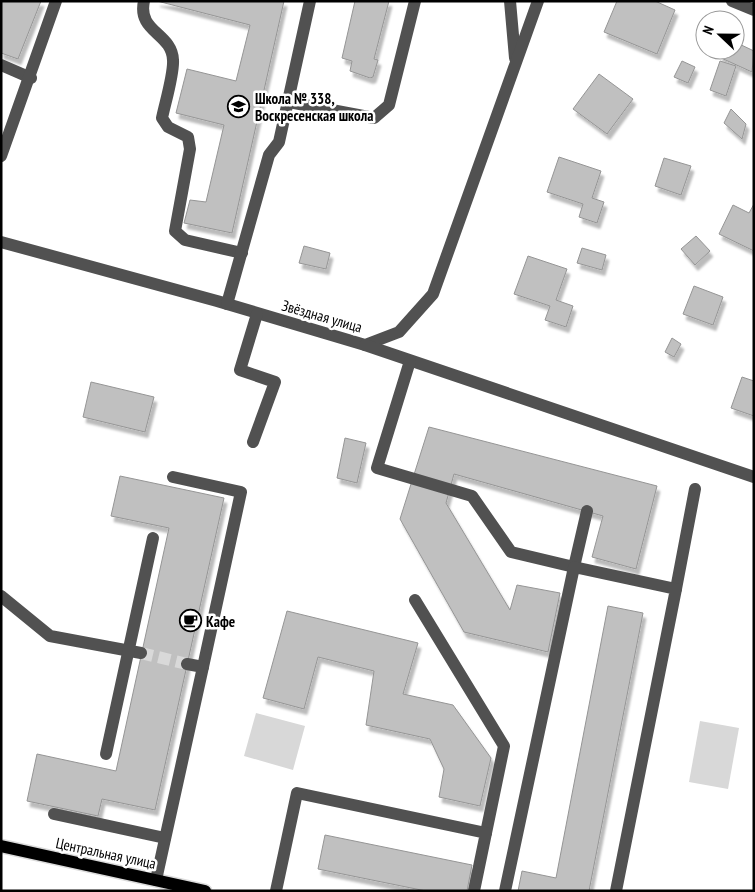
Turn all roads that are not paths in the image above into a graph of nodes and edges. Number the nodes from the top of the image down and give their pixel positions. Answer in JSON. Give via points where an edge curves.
{"nodes":[{"id":1,"x":56,"y":1,"type":"edge"},
{"id":2,"x":144,"y":1,"type":"edge"},
{"id":3,"x":310,"y":1,"type":"edge"},
{"id":4,"x":416,"y":1,"type":"edge"},
{"id":5,"x":510,"y":1,"type":"edge"},
{"id":6,"x":538,"y":1,"type":"edge"},
{"id":7,"x":732,"y":1,"type":"edge"},
{"id":8,"x":754,"y":10,"type":"edge"},
{"id":9,"x":516,"y":61,"type":"junction"},
{"id":10,"x":1,"y":65,"type":"edge"},
{"id":11,"x":31,"y":78,"type":"junction"},
{"id":12,"x":289,"y":102,"type":"junction"},
{"id":13,"x":1,"y":156,"type":"edge"},
{"id":14,"x":1,"y":242,"type":"edge"},
{"id":15,"x":242,"y":253,"type":"junction"},
{"id":16,"x":227,"y":304,"type":"junction"},
{"id":17,"x":257,"y":314,"type":"junction"},
{"id":18,"x":365,"y":345,"type":"junction"},
{"id":19,"x":410,"y":360,"type":"junction"},
{"id":20,"x":253,"y":442,"type":"dead end"},
{"id":21,"x":173,"y":477,"type":"dead end"},
{"id":22,"x":754,"y":477,"type":"edge"},
{"id":23,"x":696,"y":489,"type":"dead end"},
{"id":24,"x":587,"y":511,"type":"dead end"},
{"id":25,"x":153,"y":538,"type":"dead end"},
{"id":26,"x":574,"y":567,"type":"junction"},
{"id":27,"x":676,"y":589,"type":"junction"},
{"id":28,"x":1,"y":596,"type":"edge"},
{"id":29,"x":415,"y":600,"type":"dead end"},
{"id":30,"x":128,"y":651,"type":"junction"},
{"id":31,"x":141,"y":654,"type":"tunnel mouth"},
{"id":32,"x":187,"y":664,"type":"tunnel mouth"},
{"id":33,"x":202,"y":667,"type":"junction"},
{"id":34,"x":106,"y":754,"type":"dead end"},
{"id":35,"x":54,"y":814,"type":"dead end"},
{"id":36,"x":486,"y":834,"type":"junction"},
{"id":37,"x":165,"y":838,"type":"junction"},
{"id":38,"x":1,"y":846,"type":"edge"},
{"id":39,"x":156,"y":880,"type":"junction"},
{"id":40,"x":205,"y":891,"type":"edge"},
{"id":41,"x":276,"y":891,"type":"edge"},
{"id":42,"x":474,"y":891,"type":"edge"},
{"id":43,"x":505,"y":891,"type":"edge"},
{"id":44,"x":616,"y":891,"type":"edge"}],
"edges":[{"from":1,"to":11,"type":"street"},
{"from":2,"to":15,"type":"street","via":[[141,12],[148,26],[168,43],[174,60],[162,118],[168,127],[188,137],[190,149],[175,231],[185,240]]},
{"from":3,"to":12,"type":"street"},
{"from":4,"to":12,"type":"street","via":[[389,105],[374,118]]},
{"from":5,"to":9,"type":"street"},
{"from":6,"to":9,"type":"street","name":"Звёздная улица"},
{"from":7,"to":8,"type":"street"},
{"from":9,"to":18,"type":"street","name":"Звёздная улица","via":[[434,294],[399,332]]},
{"from":10,"to":11,"type":"street"},
{"from":11,"to":13,"type":"street"},
{"from":12,"to":15,"type":"street","via":[[279,142],[269,155]]},
{"from":14,"to":16,"type":"street","name":"Звёздная улица"},
{"from":15,"to":16,"type":"street"},
{"from":16,"to":17,"type":"street","name":"Звёздная улица"},
{"from":17,"to":18,"type":"street","name":"Звёздная улица"},
{"from":17,"to":20,"type":"street","via":[[240,370],[275,382]]},
{"from":18,"to":19,"type":"street"},
{"from":19,"to":22,"type":"street"},
{"from":19,"to":26,"type":"street","via":[[377,468],[472,496],[511,552]]},
{"from":21,"to":33,"type":"street","via":[[241,492]]},
{"from":23,"to":27,"type":"street"},
{"from":24,"to":26,"type":"street"},
{"from":25,"to":30,"type":"street"},
{"from":26,"to":27,"type":"street"},
{"from":26,"to":43,"type":"street"},
{"from":27,"to":44,"type":"street"},
{"from":28,"to":30,"type":"street","via":[[50,636]]},
{"from":29,"to":36,"type":"street","via":[[504,746]]},
{"from":30,"to":31,"type":"street"},
{"from":30,"to":34,"type":"street"},
{"from":32,"to":33,"type":"street"},
{"from":33,"to":37,"type":"street"},
{"from":35,"to":37,"type":"street"},
{"from":36,"to":41,"type":"street","via":[[296,793]]},
{"from":36,"to":42,"type":"street"},
{"from":37,"to":39,"type":"street"},
{"from":38,"to":39,"type":"main road","name":"Центральная улица"},
{"from":39,"to":40,"type":"main road","name":"Центральная улица"}]}
